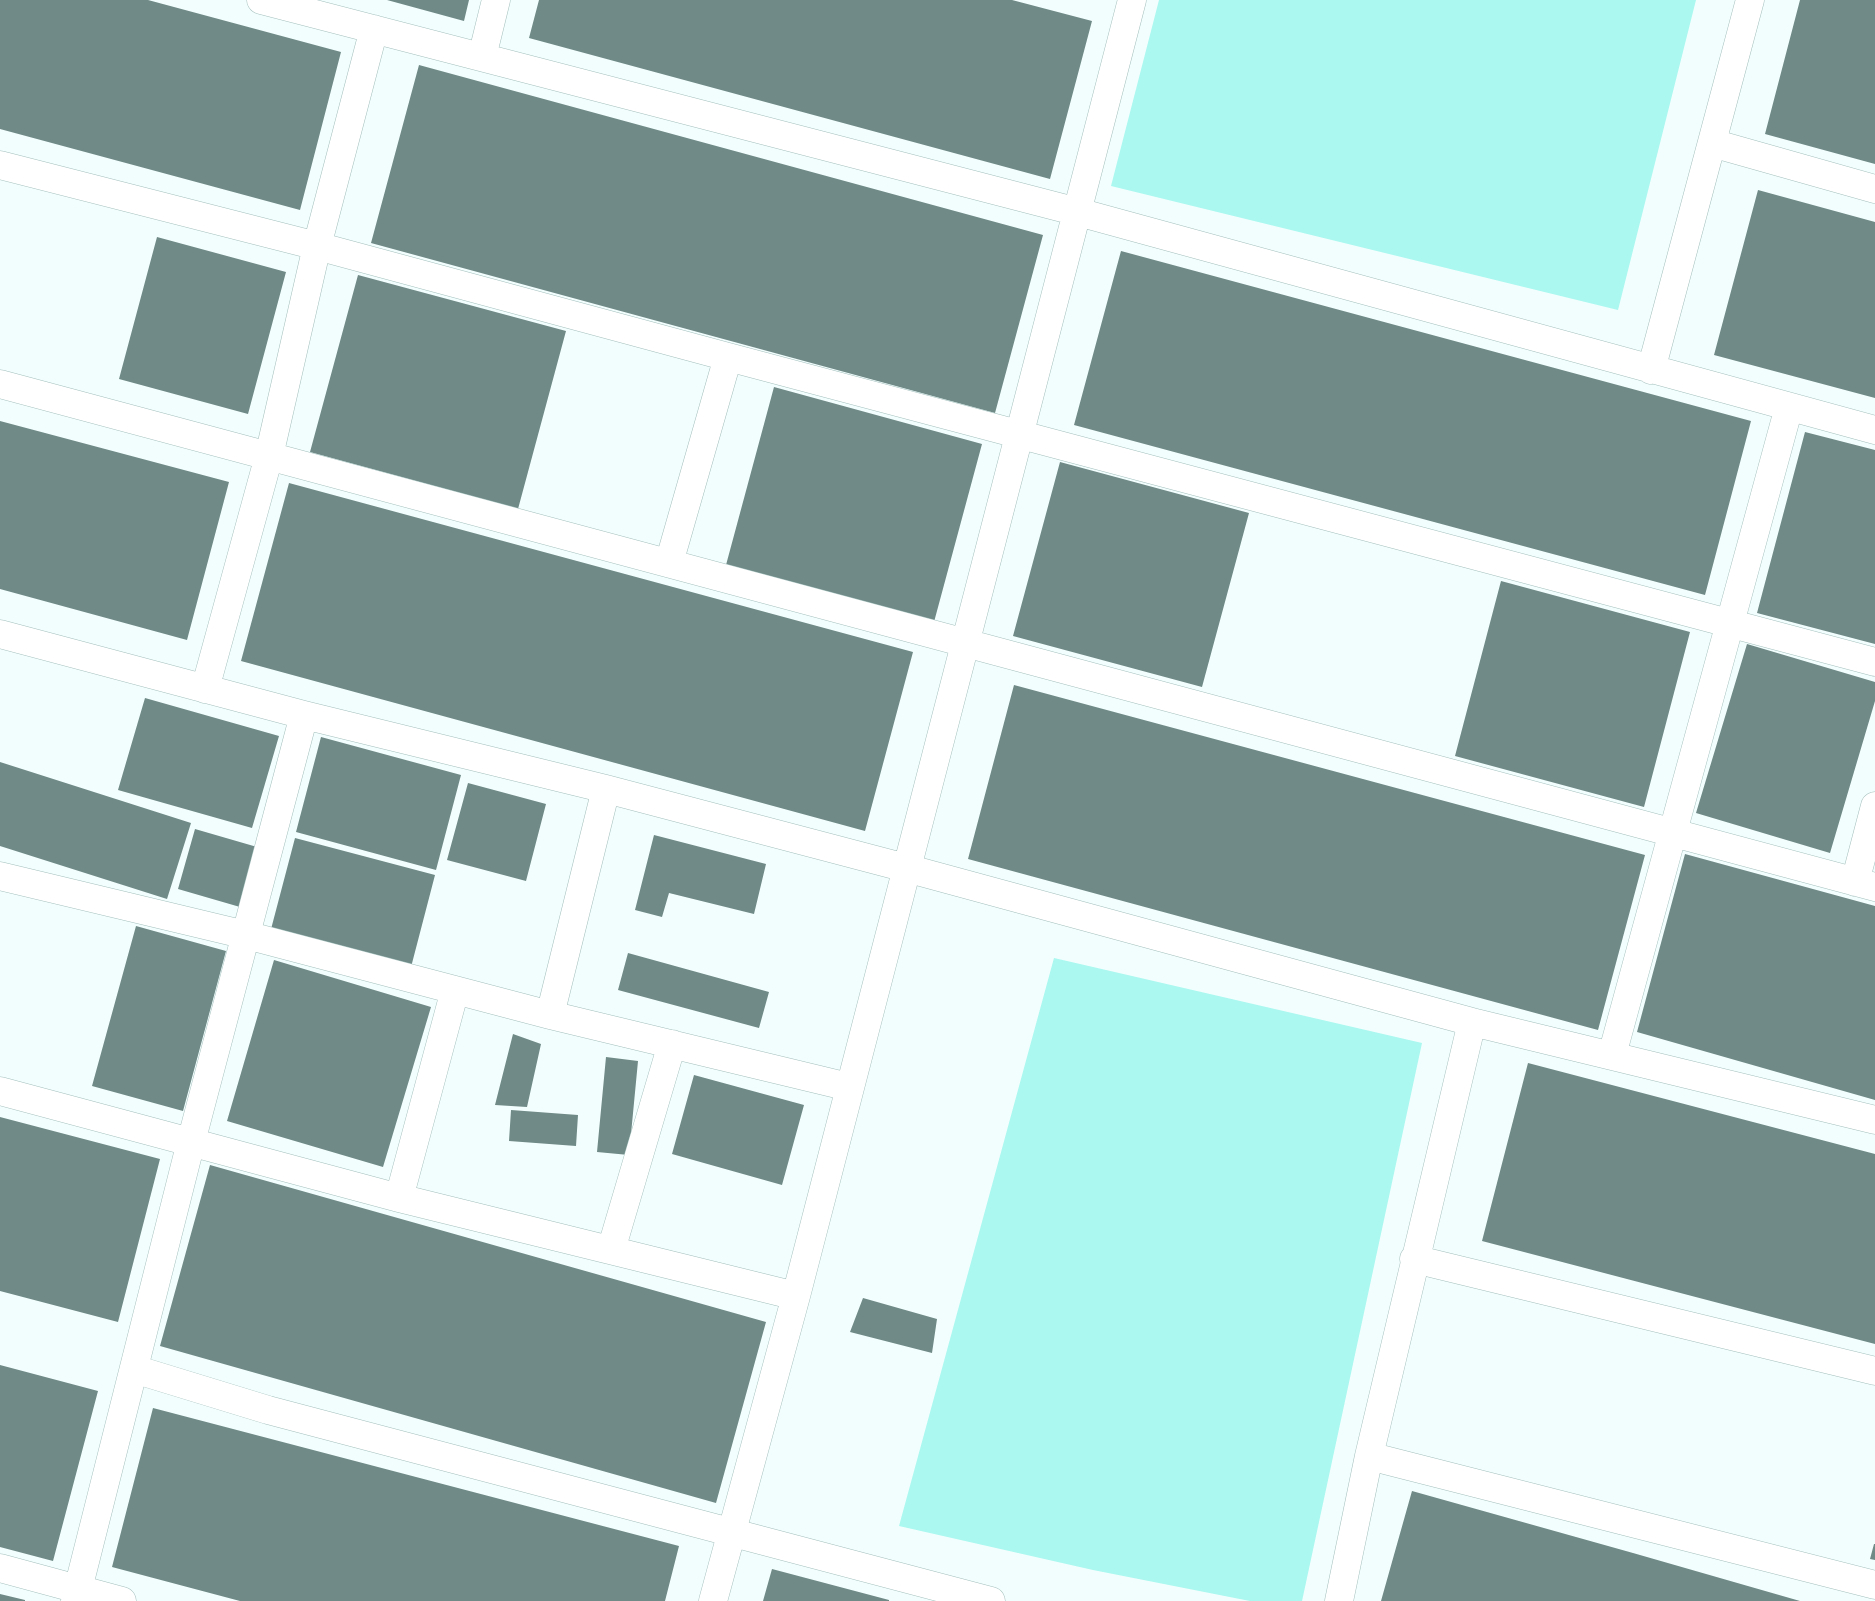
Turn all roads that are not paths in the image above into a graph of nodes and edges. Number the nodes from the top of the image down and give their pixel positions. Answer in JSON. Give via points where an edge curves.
{"nodes":[{"id":1,"x":261,"y":0,"type":"edge"},
{"id":2,"x":496,"y":0,"type":"edge"},
{"id":3,"x":1132,"y":0,"type":"edge"},
{"id":4,"x":1750,"y":0,"type":"edge"},
{"id":5,"x":374,"y":29,"type":"junction"},
{"id":6,"x":482,"y":57,"type":"junction"},
{"id":7,"x":1712,"y":143,"type":"junction"},
{"id":8,"x":0,"y":165,"type":"edge"},
{"id":9,"x":1875,"y":189,"type":"edge"},
{"id":10,"x":1078,"y":212,"type":"junction"},
{"id":11,"x":317,"y":246,"type":"junction"},
{"id":12,"x":728,"y":357,"type":"junction"},
{"id":13,"x":1651,"y":370,"type":"junction"},
{"id":14,"x":0,"y":384,"type":"edge"},
{"id":15,"x":1789,"y":407,"type":"junction"},
{"id":16,"x":1875,"y":430,"type":"edge"},
{"id":17,"x":1020,"y":434,"type":"junction"},
{"id":18,"x":269,"y":456,"type":"junction"},
{"id":19,"x":669,"y":563,"type":"junction"},
{"id":20,"x":1731,"y":623,"type":"junction"},
{"id":21,"x":0,"y":634,"type":"edge"},
{"id":22,"x":966,"y":643,"type":"junction"},
{"id":23,"x":1875,"y":662,"type":"edge"},
{"id":24,"x":205,"y":689,"type":"junction"},
{"id":25,"x":304,"y":715,"type":"junction"},
{"id":26,"x":606,"y":789,"type":"junction"},
{"id":27,"x":1875,"y":806,"type":"edge"},
{"id":28,"x":1672,"y":832,"type":"junction"},
{"id":29,"x":906,"y":868,"type":"junction"},
{"id":30,"x":0,"y":876,"type":"edge"},
{"id":31,"x":1865,"y":885,"type":"edge"},
{"id":32,"x":246,"y":935,"type":"junction"},
{"id":33,"x":455,"y":990,"type":"junction"},
{"id":34,"x":550,"y":1014,"type":"junction"},
{"id":35,"x":1472,"y":1022,"type":"junction"},
{"id":36,"x":672,"y":1044,"type":"junction"},
{"id":37,"x":1612,"y":1055,"type":"junction"},
{"id":38,"x":849,"y":1087,"type":"junction"},
{"id":39,"x":0,"y":1091,"type":"edge"},
{"id":40,"x":1875,"y":1120,"type":"edge"},
{"id":41,"x":191,"y":1142,"type":"junction"},
{"id":42,"x":399,"y":1198,"type":"junction"},
{"id":43,"x":612,"y":1250,"type":"junction"},
{"id":44,"x":1414,"y":1259,"type":"junction"},
{"id":45,"x":796,"y":1296,"type":"junction"},
{"id":46,"x":134,"y":1369,"type":"junction"},
{"id":47,"x":1875,"y":1371,"type":"edge"},
{"id":48,"x":1369,"y":1456,"type":"junction"},
{"id":49,"x":731,"y":1533,"type":"junction"},
{"id":50,"x":0,"y":1568,"type":"edge"},
{"id":51,"x":1875,"y":1585,"type":"edge"},
{"id":52,"x":76,"y":1595,"type":"edge"},
{"id":53,"x":122,"y":1601,"type":"edge"},
{"id":54,"x":713,"y":1601,"type":"edge"},
{"id":55,"x":991,"y":1601,"type":"edge"},
{"id":56,"x":1339,"y":1601,"type":"edge"}],
"edges":[{"from":1,"to":5,"type":"street"},
{"from":2,"to":6,"type":"street"},
{"from":3,"to":10,"type":"street"},
{"from":4,"to":7,"type":"street"},
{"from":5,"to":6,"type":"street"},
{"from":5,"to":11,"type":"street"},
{"from":6,"to":10,"type":"street"},
{"from":7,"to":9,"type":"street"},
{"from":7,"to":13,"type":"street"},
{"from":8,"to":11,"type":"street"},
{"from":10,"to":13,"type":"street"},
{"from":10,"to":17,"type":"street"},
{"from":11,"to":12,"type":"street"},
{"from":11,"to":18,"type":"street"},
{"from":12,"to":17,"type":"street"},
{"from":12,"to":19,"type":"street"},
{"from":13,"to":15,"type":"street"},
{"from":14,"to":18,"type":"street"},
{"from":15,"to":16,"type":"street"},
{"from":15,"to":20,"type":"street"},
{"from":17,"to":20,"type":"street"},
{"from":17,"to":22,"type":"street"},
{"from":18,"to":19,"type":"street"},
{"from":18,"to":24,"type":"street"},
{"from":19,"to":22,"type":"street"},
{"from":20,"to":23,"type":"street"},
{"from":20,"to":28,"type":"street"},
{"from":21,"to":24,"type":"street"},
{"from":22,"to":28,"type":"street"},
{"from":22,"to":29,"type":"street"},
{"from":24,"to":25,"type":"street"},
{"from":25,"to":26,"type":"street"},
{"from":25,"to":32,"type":"street"},
{"from":26,"to":29,"type":"street"},
{"from":26,"to":34,"type":"street"},
{"from":27,"to":31,"type":"street"},
{"from":28,"to":31,"type":"street"},
{"from":28,"to":37,"type":"street"},
{"from":29,"to":35,"type":"street"},
{"from":29,"to":38,"type":"street"},
{"from":30,"to":32,"type":"street"},
{"from":32,"to":33,"type":"street"},
{"from":32,"to":41,"type":"street"},
{"from":33,"to":34,"type":"street"},
{"from":33,"to":42,"type":"street"},
{"from":34,"to":36,"type":"street"},
{"from":35,"to":37,"type":"street"},
{"from":35,"to":44,"type":"street"},
{"from":36,"to":38,"type":"street"},
{"from":36,"to":43,"type":"street"},
{"from":37,"to":40,"type":"street"},
{"from":38,"to":45,"type":"street"},
{"from":39,"to":41,"type":"street"},
{"from":41,"to":42,"type":"street"},
{"from":41,"to":46,"type":"street"},
{"from":42,"to":43,"type":"street"},
{"from":43,"to":45,"type":"street"},
{"from":44,"to":47,"type":"street"},
{"from":44,"to":48,"type":"street"},
{"from":45,"to":49,"type":"street"},
{"from":46,"to":49,"type":"street","via":[[268,1410]]},
{"from":46,"to":52,"type":"street"},
{"from":48,"to":51,"type":"street"},
{"from":48,"to":56,"type":"street"},
{"from":49,"to":54,"type":"street"},
{"from":49,"to":55,"type":"street"},
{"from":50,"to":52,"type":"street"},
{"from":52,"to":53,"type":"street"}]}
